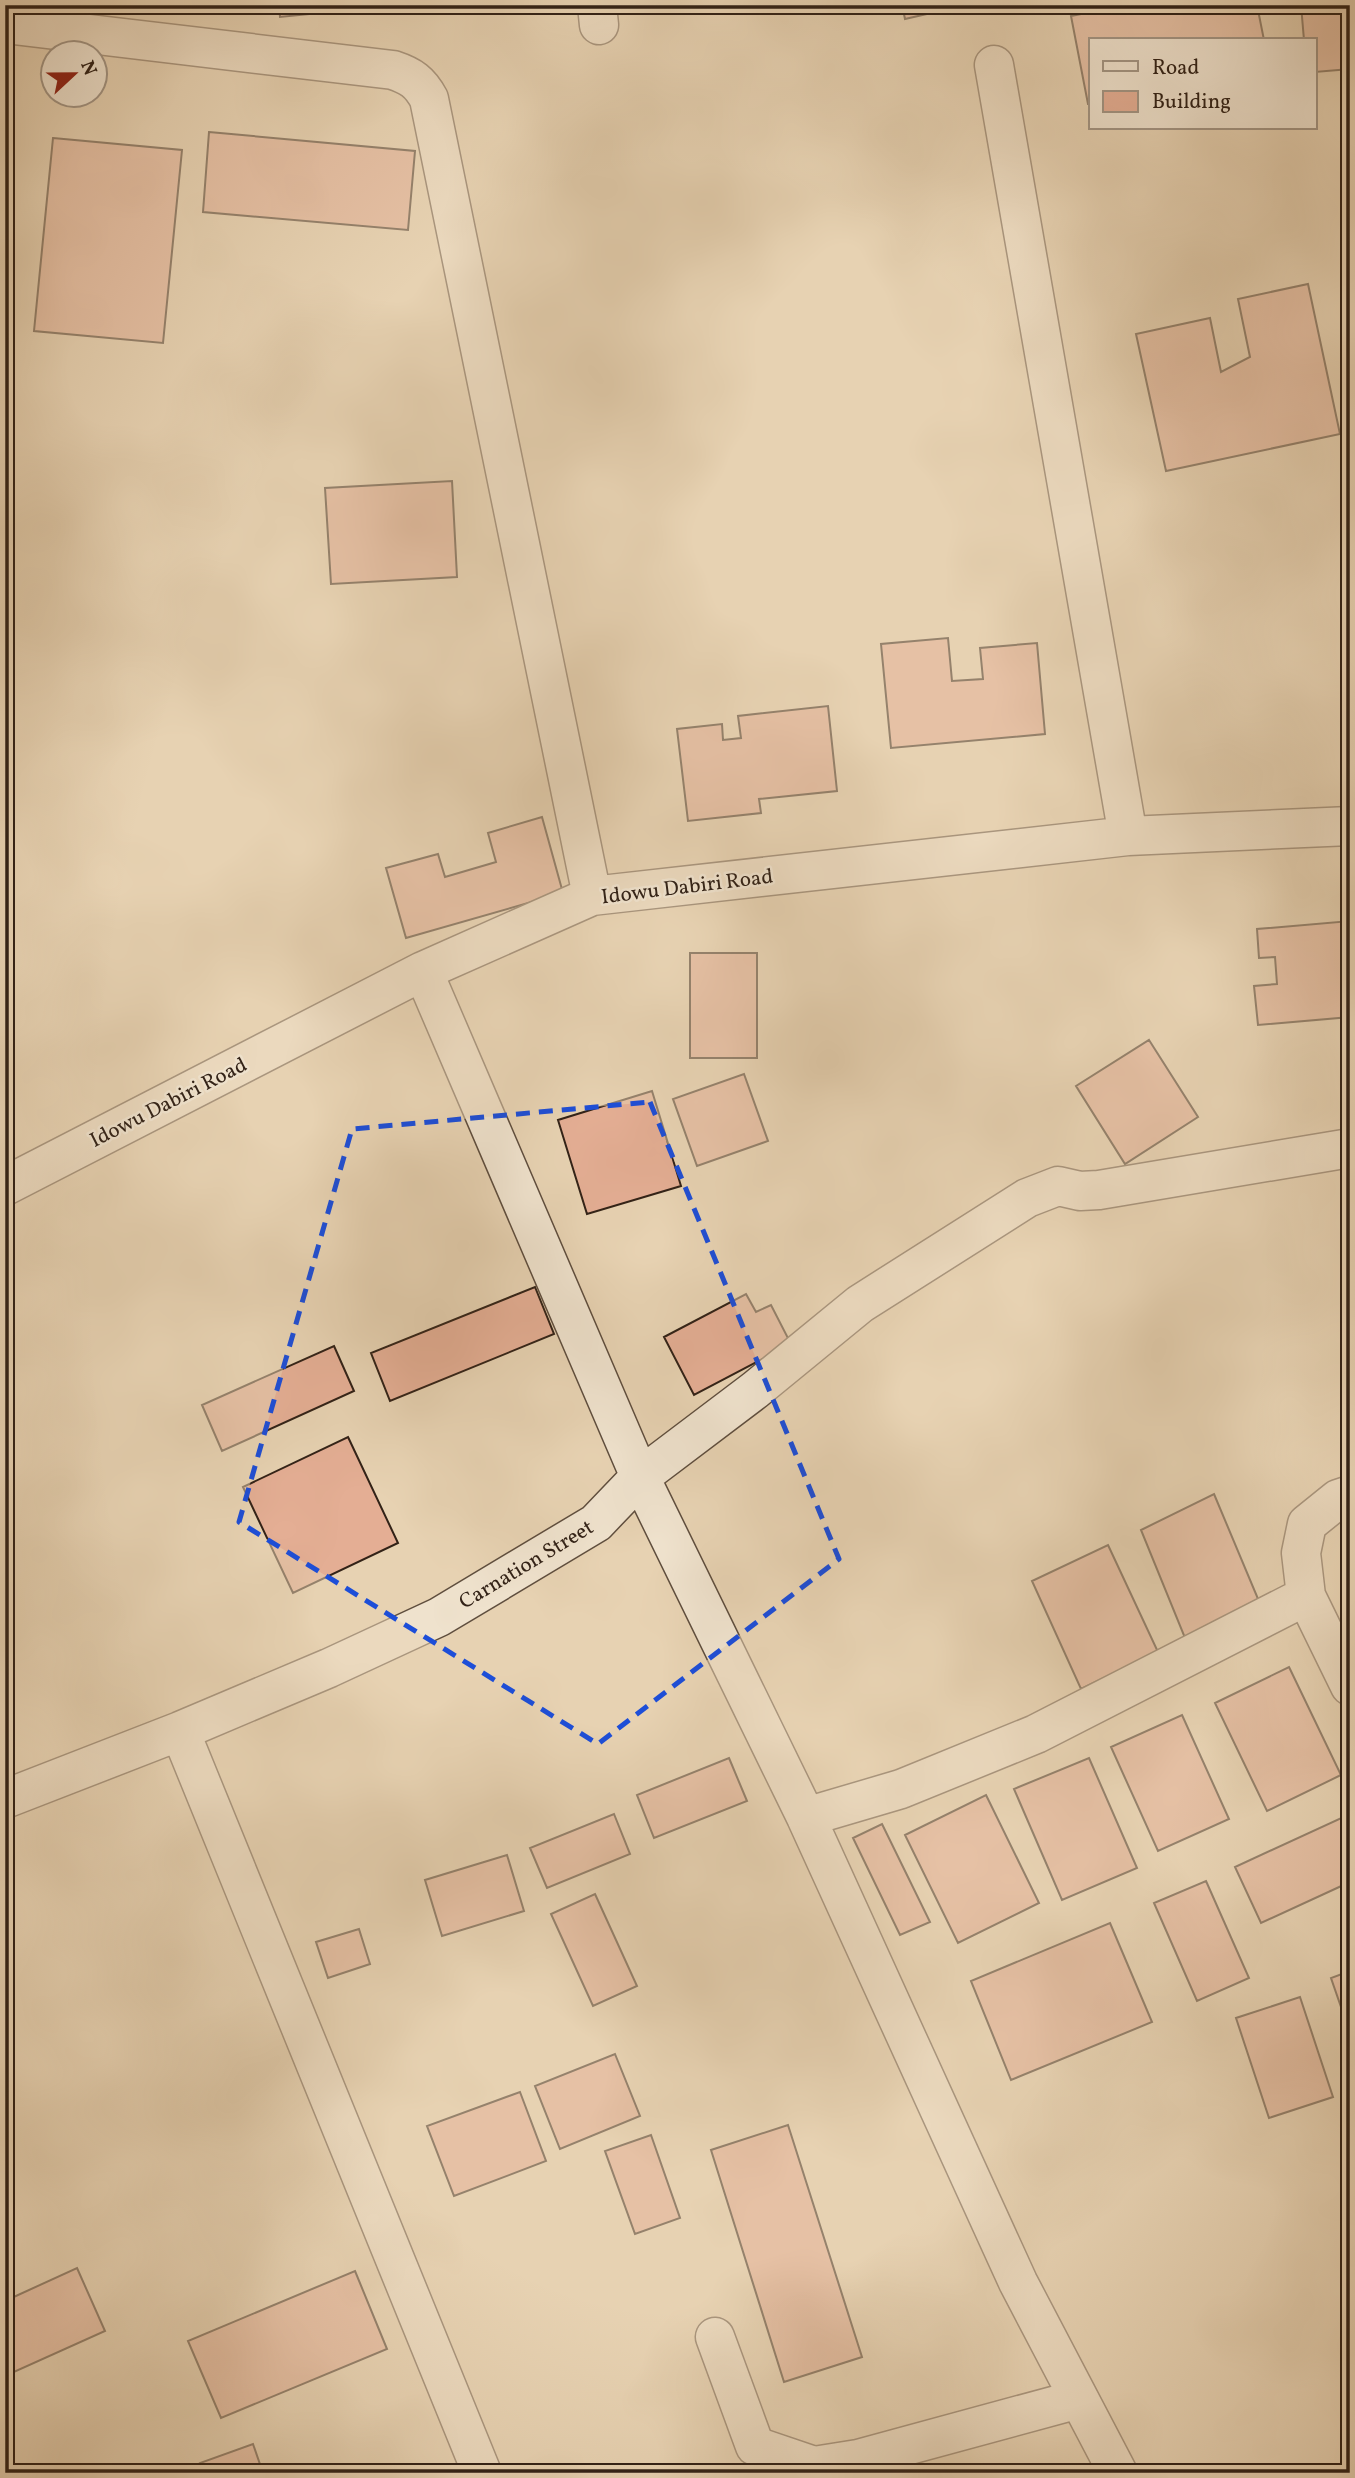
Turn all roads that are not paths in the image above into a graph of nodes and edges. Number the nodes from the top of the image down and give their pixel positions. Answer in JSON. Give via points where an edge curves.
{"nodes":[{"id":1,"x":5,"y":24,"type":"edge"},
{"id":2,"x":994,"y":65,"type":"dead end"},
{"id":3,"x":1350,"y":826,"type":"edge"},
{"id":4,"x":1128,"y":836,"type":"junction"},
{"id":5,"x":592,"y":896,"type":"junction"},
{"id":6,"x":423,"y":971,"type":"junction"},
{"id":7,"x":1350,"y":1148,"type":"edge"},
{"id":8,"x":5,"y":1186,"type":"edge"},
{"id":9,"x":640,"y":1477,"type":"junction"},
{"id":10,"x":1350,"y":1495,"type":"edge"},
{"id":11,"x":1306,"y":1596,"type":"junction"},
{"id":12,"x":1350,"y":1686,"type":"edge"},
{"id":13,"x":180,"y":1731,"type":"junction"},
{"id":14,"x":5,"y":1799,"type":"edge"},
{"id":15,"x":806,"y":1817,"type":"junction"},
{"id":16,"x":715,"y":2337,"type":"dead end"},
{"id":17,"x":1079,"y":2399,"type":"junction"},
{"id":18,"x":482,"y":2473,"type":"edge"},
{"id":19,"x":1118,"y":2473,"type":"edge"}],
"edges":[{"from":1,"to":5,"type":"street","via":[[393,70],[422,86],[429,99]]},
{"from":2,"to":4,"type":"street"},
{"from":3,"to":4,"type":"street","name":"Idowu Dabiri Road"},
{"from":4,"to":5,"type":"street","name":"Idowu Dabiri Road"},
{"from":5,"to":6,"type":"street","name":"Idowu Dabiri Road"},
{"from":6,"to":8,"type":"street","name":"Idowu Dabiri Road"},
{"from":6,"to":9,"type":"street"},
{"from":7,"to":9,"type":"street","name":"Carnation Street","via":[[1099,1190],[1058,1185],[1027,1198],[860,1304]]},
{"from":9,"to":13,"type":"street","name":"Carnation Street","via":[[596,1523],[439,1617]]},
{"from":9,"to":15,"type":"street"},
{"from":10,"to":11,"type":"street","via":[[1307,1524],[1301,1553]]},
{"from":11,"to":12,"type":"street"},
{"from":11,"to":15,"type":"street","via":[[1036,1734],[901,1789]]},
{"from":13,"to":14,"type":"street","name":"Carnation Street"},
{"from":13,"to":18,"type":"street"},
{"from":15,"to":17,"type":"street","via":[[1018,2282]]},
{"from":16,"to":17,"type":"street","via":[[755,2446],[814,2466],[858,2459]]},
{"from":17,"to":19,"type":"street"}]}
